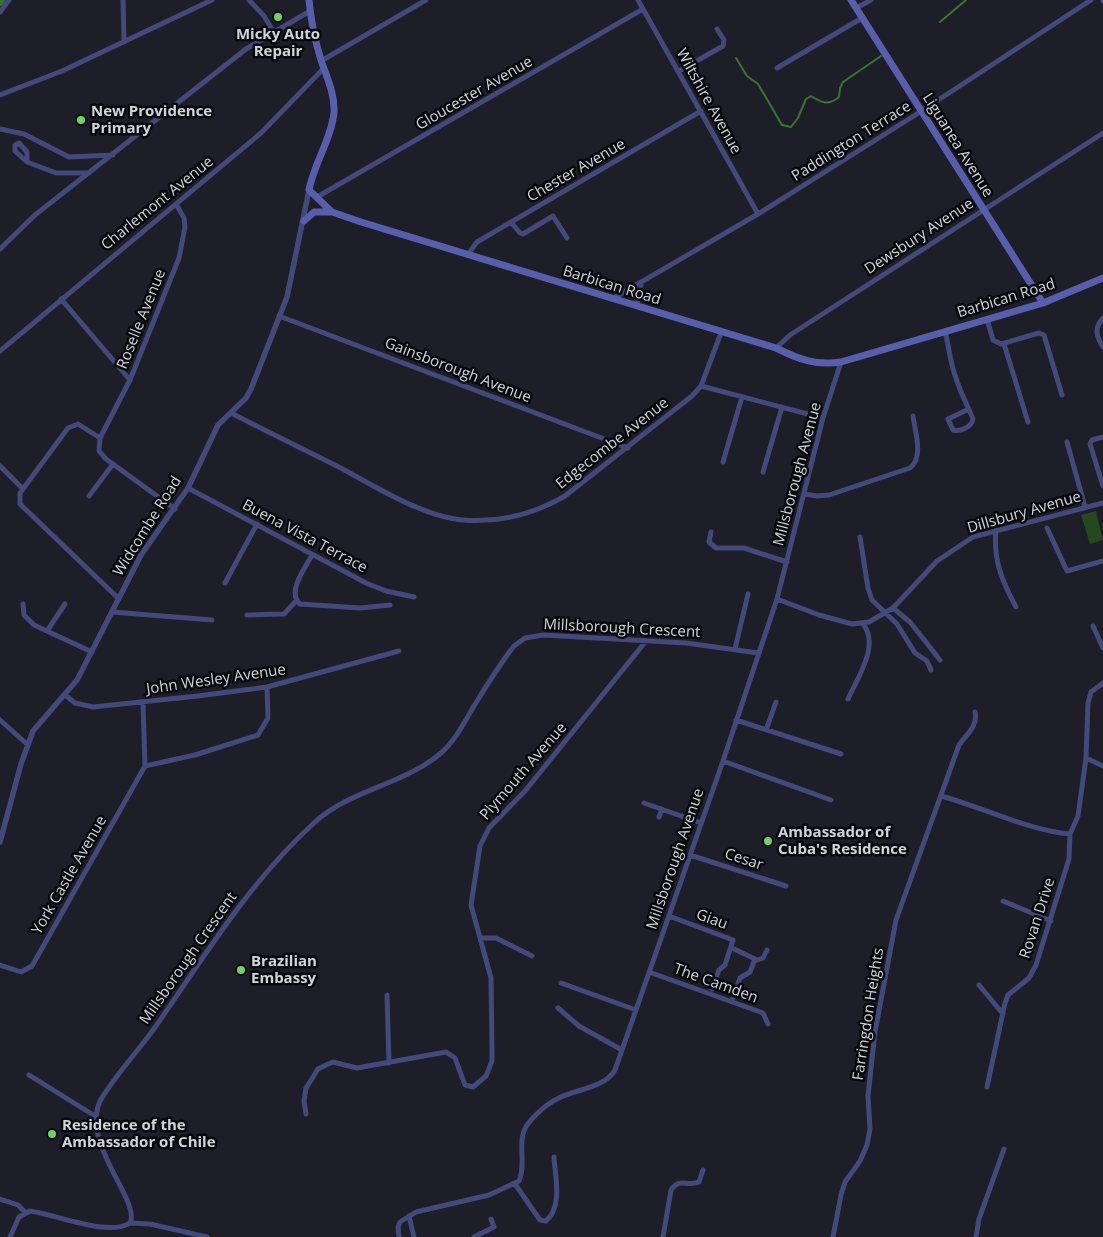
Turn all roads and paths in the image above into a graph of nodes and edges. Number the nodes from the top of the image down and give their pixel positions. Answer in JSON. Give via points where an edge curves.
{"nodes":[{"id":1,"x":9,"y":0,"type":"edge"},
{"id":2,"x":124,"y":0,"type":"edge"},
{"id":3,"x":212,"y":0,"type":"edge"},
{"id":4,"x":249,"y":0,"type":"edge"},
{"id":5,"x":309,"y":0,"type":"edge"},
{"id":6,"x":426,"y":0,"type":"edge"},
{"id":7,"x":638,"y":0,"type":"edge"},
{"id":8,"x":851,"y":0,"type":"edge"},
{"id":9,"x":870,"y":0,"type":"edge"},
{"id":10,"x":1088,"y":1,"type":"edge"},
{"id":11,"x":856,"y":8,"type":"junction"},
{"id":12,"x":643,"y":9,"type":"junction"},
{"id":13,"x":0,"y":12,"type":"edge"},
{"id":14,"x":310,"y":12,"type":"junction"},
{"id":15,"x":862,"y":18,"type":"junction"},
{"id":16,"x":717,"y":28,"type":"dead end"},
{"id":17,"x":273,"y":31,"type":"junction"},
{"id":18,"x":124,"y":42,"type":"junction"},
{"id":19,"x":323,"y":64,"type":"junction"},
{"id":20,"x":777,"y":68,"type":"dead end"},
{"id":21,"x":679,"y":72,"type":"junction"},
{"id":22,"x":0,"y":95,"type":"edge"},
{"id":23,"x":701,"y":111,"type":"junction"},
{"id":24,"x":920,"y":112,"type":"junction"},
{"id":25,"x":0,"y":130,"type":"edge"},
{"id":26,"x":1103,"y":133,"type":"edge"},
{"id":27,"x":114,"y":155,"type":"junction"},
{"id":28,"x":27,"y":162,"type":"dead end"},
{"id":29,"x":89,"y":173,"type":"junction"},
{"id":30,"x":309,"y":190,"type":"junction"},
{"id":31,"x":317,"y":197,"type":"junction"},
{"id":32,"x":176,"y":204,"type":"junction"},
{"id":33,"x":982,"y":209,"type":"junction"},
{"id":34,"x":332,"y":212,"type":"junction"},
{"id":35,"x":758,"y":214,"type":"junction"},
{"id":36,"x":304,"y":221,"type":"junction"},
{"id":37,"x":511,"y":222,"type":"junction"},
{"id":38,"x":567,"y":238,"type":"dead end"},
{"id":39,"x":0,"y":248,"type":"edge"},
{"id":40,"x":468,"y":254,"type":"junction"},
{"id":41,"x":1101,"y":278,"type":"edge"},
{"id":42,"x":642,"y":282,"type":"junction"},
{"id":43,"x":61,"y":299,"type":"junction"},
{"id":44,"x":612,"y":299,"type":"junction"},
{"id":45,"x":1043,"y":303,"type":"junction"},
{"id":46,"x":638,"y":307,"type":"junction"},
{"id":47,"x":279,"y":316,"type":"junction"},
{"id":48,"x":1103,"y":318,"type":"edge"},
{"id":49,"x":987,"y":319,"type":"junction"},
{"id":50,"x":945,"y":331,"type":"junction"},
{"id":51,"x":721,"y":332,"type":"junction"},
{"id":52,"x":1004,"y":344,"type":"junction"},
{"id":53,"x":1103,"y":347,"type":"edge"},
{"id":54,"x":776,"y":348,"type":"junction"},
{"id":55,"x":0,"y":351,"type":"edge"},
{"id":56,"x":841,"y":362,"type":"junction"},
{"id":57,"x":130,"y":380,"type":"junction"},
{"id":58,"x":701,"y":386,"type":"junction"},
{"id":59,"x":1062,"y":395,"type":"dead end"},
{"id":60,"x":742,"y":397,"type":"junction"},
{"id":61,"x":782,"y":407,"type":"junction"},
{"id":62,"x":969,"y":409,"type":"junction"},
{"id":63,"x":231,"y":413,"type":"junction"},
{"id":64,"x":913,"y":416,"type":"dead end"},
{"id":65,"x":823,"y":418,"type":"junction"},
{"id":66,"x":1028,"y":422,"type":"dead end"},
{"id":67,"x":1103,"y":437,"type":"edge"},
{"id":68,"x":100,"y":438,"type":"junction"},
{"id":69,"x":1067,"y":442,"type":"dead end"},
{"id":70,"x":628,"y":448,"type":"junction"},
{"id":71,"x":723,"y":462,"type":"dead end"},
{"id":72,"x":113,"y":464,"type":"junction"},
{"id":73,"x":0,"y":466,"type":"edge"},
{"id":74,"x":763,"y":472,"type":"dead end"},
{"id":75,"x":1103,"y":486,"type":"edge"},
{"id":76,"x":23,"y":488,"type":"junction"},
{"id":77,"x":188,"y":488,"type":"junction"},
{"id":78,"x":804,"y":494,"type":"junction"},
{"id":79,"x":89,"y":496,"type":"dead end"},
{"id":80,"x":1103,"y":502,"type":"edge"},
{"id":81,"x":1085,"y":507,"type":"junction"},
{"id":82,"x":176,"y":509,"type":"junction"},
{"id":83,"x":256,"y":524,"type":"junction"},
{"id":84,"x":1048,"y":528,"type":"dead end"},
{"id":85,"x":996,"y":530,"type":"junction"},
{"id":86,"x":711,"y":532,"type":"dead end"},
{"id":87,"x":860,"y":537,"type":"dead end"},
{"id":88,"x":312,"y":555,"type":"junction"},
{"id":89,"x":1103,"y":561,"type":"edge"},
{"id":90,"x":787,"y":562,"type":"junction"},
{"id":91,"x":225,"y":583,"type":"dead end"},
{"id":92,"x":748,"y":594,"type":"dead end"},
{"id":93,"x":414,"y":597,"type":"dead end"},
{"id":94,"x":118,"y":598,"type":"junction"},
{"id":95,"x":777,"y":599,"type":"junction"},
{"id":96,"x":296,"y":601,"type":"junction"},
{"id":97,"x":23,"y":604,"type":"dead end"},
{"id":98,"x":65,"y":604,"type":"dead end"},
{"id":99,"x":390,"y":605,"type":"dead end"},
{"id":100,"x":1016,"y":607,"type":"dead end"},
{"id":101,"x":893,"y":608,"type":"junction"},
{"id":102,"x":112,"y":612,"type":"junction"},
{"id":103,"x":886,"y":614,"type":"junction"},
{"id":104,"x":247,"y":615,"type":"dead end"},
{"id":105,"x":212,"y":620,"type":"dead end"},
{"id":106,"x":863,"y":624,"type":"junction"},
{"id":107,"x":1093,"y":626,"type":"dead end"},
{"id":108,"x":47,"y":631,"type":"junction"},
{"id":109,"x":646,"y":641,"type":"junction"},
{"id":110,"x":1103,"y":648,"type":"edge"},
{"id":111,"x":735,"y":649,"type":"junction"},
{"id":112,"x":399,"y":651,"type":"dead end"},
{"id":113,"x":92,"y":652,"type":"junction"},
{"id":114,"x":758,"y":653,"type":"junction"},
{"id":115,"x":940,"y":660,"type":"dead end"},
{"id":116,"x":931,"y":670,"type":"dead end"},
{"id":117,"x":1103,"y":682,"type":"edge"},
{"id":118,"x":267,"y":687,"type":"junction"},
{"id":119,"x":65,"y":695,"type":"junction"},
{"id":120,"x":848,"y":699,"type":"dead end"},
{"id":121,"x":143,"y":702,"type":"junction"},
{"id":122,"x":776,"y":702,"type":"dead end"},
{"id":123,"x":975,"y":712,"type":"dead end"},
{"id":124,"x":0,"y":720,"type":"edge"},
{"id":125,"x":736,"y":720,"type":"junction"},
{"id":126,"x":766,"y":730,"type":"junction"},
{"id":127,"x":28,"y":745,"type":"junction"},
{"id":128,"x":841,"y":754,"type":"dead end"},
{"id":129,"x":1086,"y":758,"type":"junction"},
{"id":130,"x":723,"y":761,"type":"junction"},
{"id":131,"x":146,"y":766,"type":"junction"},
{"id":132,"x":1103,"y":766,"type":"edge"},
{"id":133,"x":941,"y":796,"type":"junction"},
{"id":134,"x":831,"y":800,"type":"dead end"},
{"id":135,"x":644,"y":803,"type":"dead end"},
{"id":136,"x":654,"y":807,"type":"junction"},
{"id":137,"x":662,"y":809,"type":"junction"},
{"id":138,"x":652,"y":813,"type":"dead end"},
{"id":139,"x":8,"y":816,"type":"junction"},
{"id":140,"x":659,"y":818,"type":"dead end"},
{"id":141,"x":0,"y":822,"type":"edge"},
{"id":142,"x":701,"y":823,"type":"junction"},
{"id":143,"x":1070,"y":834,"type":"junction"},
{"id":144,"x":0,"y":842,"type":"edge"},
{"id":145,"x":692,"y":856,"type":"junction"},
{"id":146,"x":786,"y":886,"type":"dead end"},
{"id":147,"x":1003,"y":901,"type":"dead end"},
{"id":148,"x":671,"y":917,"type":"junction"},
{"id":149,"x":1051,"y":920,"type":"junction"},
{"id":150,"x":481,"y":938,"type":"junction"},
{"id":151,"x":732,"y":948,"type":"junction"},
{"id":152,"x":767,"y":950,"type":"dead end"},
{"id":153,"x":532,"y":956,"type":"dead end"},
{"id":154,"x":755,"y":959,"type":"junction"},
{"id":155,"x":0,"y":966,"type":"edge"},
{"id":156,"x":649,"y":972,"type":"junction"},
{"id":157,"x":561,"y":983,"type":"dead end"},
{"id":158,"x":979,"y":985,"type":"dead end"},
{"id":159,"x":712,"y":989,"type":"dead end"},
{"id":160,"x":387,"y":995,"type":"dead end"},
{"id":161,"x":733,"y":998,"type":"dead end"},
{"id":162,"x":558,"y":1008,"type":"dead end"},
{"id":163,"x":636,"y":1010,"type":"junction"},
{"id":164,"x":1003,"y":1014,"type":"junction"},
{"id":165,"x":768,"y":1024,"type":"dead end"},
{"id":166,"x":622,"y":1050,"type":"junction"},
{"id":167,"x":389,"y":1063,"type":"junction"},
{"id":168,"x":29,"y":1075,"type":"dead end"},
{"id":169,"x":986,"y":1087,"type":"dead end"},
{"id":170,"x":306,"y":1114,"type":"dead end"},
{"id":171,"x":94,"y":1116,"type":"junction"},
{"id":172,"x":1004,"y":1149,"type":"dead end"},
{"id":173,"x":554,"y":1157,"type":"dead end"},
{"id":174,"x":702,"y":1170,"type":"dead end"},
{"id":175,"x":515,"y":1184,"type":"junction"},
{"id":176,"x":0,"y":1199,"type":"edge"},
{"id":177,"x":25,"y":1212,"type":"junction"},
{"id":178,"x":409,"y":1216,"type":"junction"},
{"id":179,"x":491,"y":1219,"type":"dead end"},
{"id":180,"x":130,"y":1223,"type":"junction"},
{"id":181,"x":10,"y":1237,"type":"edge"},
{"id":182,"x":207,"y":1237,"type":"edge"},
{"id":183,"x":399,"y":1237,"type":"edge"},
{"id":184,"x":414,"y":1237,"type":"edge"},
{"id":185,"x":474,"y":1237,"type":"edge"},
{"id":186,"x":663,"y":1237,"type":"edge"},
{"id":187,"x":833,"y":1237,"type":"edge"},
{"id":188,"x":976,"y":1237,"type":"edge"}],
"edges":[{"from":1,"to":13,"type":"street"},
{"from":2,"to":18,"type":"street"},
{"from":3,"to":18,"type":"street"},
{"from":4,"to":17,"type":"street"},
{"from":5,"to":14,"type":"main road"},
{"from":6,"to":19,"type":"street","name":"Charlemont Avenue"},
{"from":7,"to":12,"type":"street","name":"Wiltshire Avenue"},
{"from":8,"to":11,"type":"main road","name":"Liguanea Avenue"},
{"from":9,"to":11,"type":"street"},
{"from":10,"to":24,"type":"street","name":"Paddington Terrace"},
{"from":11,"to":15,"type":"main road","name":"Liguanea Avenue"},
{"from":12,"to":21,"type":"street","name":"Wiltshire Avenue"},
{"from":12,"to":31,"type":"street","name":"Gloucester Avenue"},
{"from":14,"to":17,"type":"street"},
{"from":14,"to":19,"type":"main road"},
{"from":15,"to":20,"type":"street"},
{"from":15,"to":24,"type":"main road","name":"Liguanea Avenue"},
{"from":16,"to":21,"type":"street","via":[[724,40],[723,46]]},
{"from":17,"to":27,"type":"street"},
{"from":18,"to":22,"type":"street"},
{"from":19,"to":30,"type":"main road","via":[[334,113]]},
{"from":19,"to":32,"type":"street","name":"Charlemont Avenue","via":[[261,133]]},
{"from":21,"to":23,"type":"street","name":"Wiltshire Avenue"},
{"from":23,"to":35,"type":"street","name":"Wiltshire Avenue"},
{"from":23,"to":37,"type":"street","name":"Chester Avenue"},
{"from":24,"to":33,"type":"main road","name":"Liguanea Avenue"},
{"from":24,"to":35,"type":"street","name":"Paddington Terrace"},
{"from":25,"to":27,"type":"street","via":[[24,134],[69,157]]},
{"from":26,"to":33,"type":"street","name":"Dewsbury Avenue"},
{"from":27,"to":29,"type":"street"},
{"from":28,"to":29,"type":"street","via":[[56,173]]},
{"from":29,"to":39,"type":"street","via":[[35,215]]},
{"from":30,"to":31,"type":"main road","name":"Barbican Road"},
{"from":30,"to":36,"type":"street","name":"Widcombe Road"},
{"from":31,"to":34,"type":"main road","name":"Barbican Road"},
{"from":32,"to":43,"type":"street","name":"Charlemont Avenue"},
{"from":32,"to":57,"type":"street","name":"Roselle Avenue","via":[[184,218],[184,240]]},
{"from":33,"to":45,"type":"main road","name":"Liguanea Avenue"},
{"from":33,"to":54,"type":"street","name":"Dewsbury Avenue","via":[[790,335]]},
{"from":34,"to":36,"type":"main road","via":[[314,212]]},
{"from":34,"to":40,"type":"main road","name":"Barbican Road"},
{"from":35,"to":42,"type":"street","name":"Paddington Terrace"},
{"from":36,"to":47,"type":"street","name":"Widcombe Road","via":[[294,270]]},
{"from":37,"to":38,"type":"street","via":[[523,234],[553,216]]},
{"from":37,"to":40,"type":"street","name":"Chester Avenue","via":[[477,242]]},
{"from":40,"to":44,"type":"main road","name":"Barbican Road"},
{"from":41,"to":45,"type":"main road","name":"Barbican Road"},
{"from":42,"to":44,"type":"street","name":"Paddington Terrace"},
{"from":42,"to":46,"type":"street","via":[[636,292]]},
{"from":43,"to":55,"type":"street","name":"Charlemont Avenue"},
{"from":43,"to":57,"type":"street"},
{"from":44,"to":46,"type":"main road","name":"Barbican Road"},
{"from":45,"to":49,"type":"main road","name":"Barbican Road"},
{"from":46,"to":51,"type":"main road","name":"Barbican Road"},
{"from":47,"to":63,"type":"street","name":"Widcombe Road","via":[[251,389]]},
{"from":47,"to":70,"type":"street","name":"Gainsborough Avenue"},
{"from":48,"to":53,"type":"street","via":[[1096,329]]},
{"from":49,"to":50,"type":"main road","name":"Barbican Road"},
{"from":49,"to":52,"type":"street","via":[[993,340]]},
{"from":50,"to":56,"type":"main road","name":"Barbican Road"},
{"from":50,"to":62,"type":"street","via":[[956,378]]},
{"from":51,"to":54,"type":"main road","name":"Barbican Road"},
{"from":51,"to":58,"type":"street","name":"Edgecombe Avenue"},
{"from":52,"to":59,"type":"street","via":[[1039,333],[1044,335]]},
{"from":52,"to":66,"type":"street"},
{"from":54,"to":56,"type":"main road","name":"Barbican Road","via":[[812,363]]},
{"from":56,"to":65,"type":"street","name":"Millsborough Avenue"},
{"from":57,"to":68,"type":"street","name":"Roselle Avenue"},
{"from":58,"to":60,"type":"street"},
{"from":58,"to":70,"type":"street","name":"Edgecombe Avenue"},
{"from":60,"to":61,"type":"street"},
{"from":60,"to":71,"type":"street"},
{"from":61,"to":65,"type":"street"},
{"from":61,"to":74,"type":"street"},
{"from":62,"to":62,"type":"street","via":[[973,419],[971,425],[953,430],[948,419]]},
{"from":63,"to":70,"type":"street","name":"Edgecombe Avenue","via":[[393,496],[462,520],[516,516],[549,505]]},
{"from":63,"to":77,"type":"street","name":"Widcombe Road","via":[[218,425]]},
{"from":64,"to":78,"type":"street","via":[[918,453],[910,468],[829,495]]},
{"from":65,"to":78,"type":"street","name":"Millsborough Avenue"},
{"from":67,"to":75,"type":"street","via":[[1092,440],[1090,444]]},
{"from":68,"to":72,"type":"street","via":[[99,451]]},
{"from":68,"to":76,"type":"street","via":[[81,424],[71,426]]},
{"from":69,"to":81,"type":"street"},
{"from":72,"to":79,"type":"street"},
{"from":72,"to":82,"type":"street"},
{"from":73,"to":76,"type":"street"},
{"from":76,"to":94,"type":"street","via":[[20,504]]},
{"from":77,"to":82,"type":"street","name":"Widcombe Road"},
{"from":77,"to":83,"type":"street","name":"Buena Vista Terrace"},
{"from":78,"to":90,"type":"street","name":"Millsborough Avenue"},
{"from":80,"to":81,"type":"street","name":"Dillsbury Avenue"},
{"from":81,"to":85,"type":"street","name":"Dillsbury Avenue"},
{"from":82,"to":94,"type":"street","name":"Widcombe Road","via":[[140,555]]},
{"from":83,"to":88,"type":"street","name":"Buena Vista Terrace"},
{"from":83,"to":91,"type":"street"},
{"from":84,"to":89,"type":"street","via":[[1068,571]]},
{"from":85,"to":100,"type":"street","via":[[996,559],[1004,585]]},
{"from":85,"to":101,"type":"street","name":"Dillsbury Avenue","via":[[973,538],[937,561]]},
{"from":86,"to":90,"type":"street","via":[[709,542],[716,548],[744,548]]},
{"from":87,"to":103,"type":"street","via":[[868,588],[876,605]]},
{"from":88,"to":93,"type":"street","name":"Buena Vista Terrace","via":[[377,588]]},
{"from":88,"to":96,"type":"street","via":[[297,583]]},
{"from":90,"to":95,"type":"street","name":"Millsborough Avenue"},
{"from":92,"to":111,"type":"street"},
{"from":94,"to":102,"type":"street","name":"Widcombe Road"},
{"from":95,"to":106,"type":"street","via":[[819,615]]},
{"from":95,"to":114,"type":"street","name":"Millsborough Avenue"},
{"from":96,"to":99,"type":"street","via":[[306,605],[360,608]]},
{"from":96,"to":104,"type":"street","via":[[284,614]]},
{"from":97,"to":108,"type":"street","via":[[27,619]]},
{"from":98,"to":108,"type":"street"},
{"from":101,"to":103,"type":"street","name":"Dillsbury Avenue"},
{"from":101,"to":115,"type":"street","via":[[910,622]]},
{"from":102,"to":105,"type":"street"},
{"from":102,"to":113,"type":"street","name":"Widcombe Road"},
{"from":103,"to":106,"type":"street","name":"Dillsbury Avenue"},
{"from":103,"to":116,"type":"street","via":[[901,628],[914,653],[927,661]]},
{"from":106,"to":120,"type":"street","via":[[868,631],[870,647]]},
{"from":107,"to":110,"type":"street"},
{"from":108,"to":113,"type":"street"},
{"from":109,"to":111,"type":"street","name":"Millsborough Crescent"},
{"from":109,"to":150,"type":"street","name":"Plymouth Avenue","via":[[554,756],[484,836],[476,861],[471,904]]},
{"from":109,"to":171,"type":"street","name":"Millsborough Crescent","via":[[543,634],[525,638],[514,646],[442,752],[399,780],[338,806],[316,821],[290,847],[224,924],[156,1026],[102,1097]]},
{"from":111,"to":114,"type":"street","name":"Millsborough Crescent"},
{"from":112,"to":118,"type":"street","name":"John Wesley Avenue"},
{"from":113,"to":119,"type":"street","name":"Widcombe Road"},
{"from":114,"to":125,"type":"street","name":"Millsborough Avenue"},
{"from":117,"to":129,"type":"street","name":"Rovan Drive","via":[[1091,692],[1088,703]]},
{"from":118,"to":121,"type":"street","name":"John Wesley Avenue"},
{"from":118,"to":131,"type":"street","via":[[268,718],[258,735],[196,755]]},
{"from":119,"to":121,"type":"street","name":"John Wesley Avenue","via":[[75,703],[93,707]]},
{"from":119,"to":127,"type":"street","name":"Widcombe Road","via":[[33,732]]},
{"from":121,"to":131,"type":"street"},
{"from":122,"to":126,"type":"street"},
{"from":123,"to":133,"type":"street","name":"Farringdon Heights","via":[[974,727],[959,745]]},
{"from":124,"to":127,"type":"street"},
{"from":125,"to":126,"type":"street"},
{"from":125,"to":130,"type":"street","name":"Millsborough Avenue"},
{"from":126,"to":128,"type":"street"},
{"from":127,"to":139,"type":"street","name":"Widcombe Road"},
{"from":129,"to":132,"type":"street"},
{"from":129,"to":143,"type":"street","name":"Rovan Drive","via":[[1078,816]]},
{"from":130,"to":134,"type":"street"},
{"from":130,"to":142,"type":"street","name":"Millsborough Avenue"},
{"from":131,"to":155,"type":"street","name":"York Castle Avenue","via":[[32,966],[21,972]]},
{"from":133,"to":143,"type":"street","via":[[981,807],[1049,833]]},
{"from":133,"to":187,"type":"street","name":"Farringdon Heights","via":[[896,920],[875,1032],[868,1145],[840,1195]]},
{"from":135,"to":136,"type":"street"},
{"from":136,"to":137,"type":"street"},
{"from":136,"to":138,"type":"street"},
{"from":137,"to":140,"type":"street"},
{"from":137,"to":142,"type":"street"},
{"from":139,"to":141,"type":"street"},
{"from":139,"to":144,"type":"street","name":"Widcombe Road"},
{"from":142,"to":145,"type":"street","name":"Millsborough Avenue"},
{"from":143,"to":149,"type":"street","name":"Rovan Drive","via":[[1069,859]]},
{"from":145,"to":146,"type":"street","name":"Cesar"},
{"from":145,"to":148,"type":"street","name":"Millsborough Avenue"},
{"from":147,"to":149,"type":"street"},
{"from":148,"to":151,"type":"street","name":"Giau","via":[[730,938]]},
{"from":148,"to":156,"type":"street","name":"Millsborough Avenue"},
{"from":149,"to":164,"type":"street","name":"Rovan Drive","via":[[1036,965],[1029,978],[1008,995]]},
{"from":150,"to":153,"type":"street","via":[[496,938]]},
{"from":150,"to":167,"type":"street","name":"Plymouth Avenue","via":[[490,978],[492,1061],[486,1076],[473,1087],[465,1085],[455,1058],[446,1052]]},
{"from":151,"to":154,"type":"street","name":"Giau"},
{"from":151,"to":159,"type":"street","name":"Giau"},
{"from":152,"to":154,"type":"street","via":[[763,958]]},
{"from":154,"to":161,"type":"street","via":[[750,972],[740,978]]},
{"from":156,"to":163,"type":"street","name":"Millsborough Avenue"},
{"from":156,"to":165,"type":"street","name":"The Camden","via":[[763,1013]]},
{"from":157,"to":163,"type":"street"},
{"from":158,"to":164,"type":"street"},
{"from":160,"to":167,"type":"street"},
{"from":162,"to":166,"type":"street","via":[[579,1026]]},
{"from":163,"to":166,"type":"street","name":"Millsborough Avenue"},
{"from":164,"to":169,"type":"street","name":"Rovan Drive"},
{"from":166,"to":175,"type":"street","name":"Millsborough Avenue","via":[[611,1076],[558,1098],[527,1125],[522,1138],[522,1175]]},
{"from":167,"to":170,"type":"street","name":"Plymouth Avenue","via":[[357,1068],[333,1062],[318,1069],[306,1088]]},
{"from":168,"to":171,"type":"street"},
{"from":171,"to":180,"type":"street","via":[[111,1171],[131,1211]]},
{"from":172,"to":188,"type":"street","via":[[979,1219]]},
{"from":173,"to":175,"type":"street","via":[[556,1200],[546,1221],[540,1220]]},
{"from":174,"to":186,"type":"street","via":[[699,1182],[682,1181],[671,1190]]},
{"from":175,"to":178,"type":"street","via":[[489,1195]]},
{"from":176,"to":177,"type":"street","via":[[18,1205]]},
{"from":177,"to":180,"type":"street","via":[[100,1231],[120,1231]]},
{"from":177,"to":181,"type":"street"},
{"from":178,"to":183,"type":"street","via":[[400,1222]]},
{"from":178,"to":184,"type":"street"},
{"from":179,"to":185,"type":"street","via":[[494,1227]]},
{"from":180,"to":182,"type":"street","via":[[168,1227]]}]}
